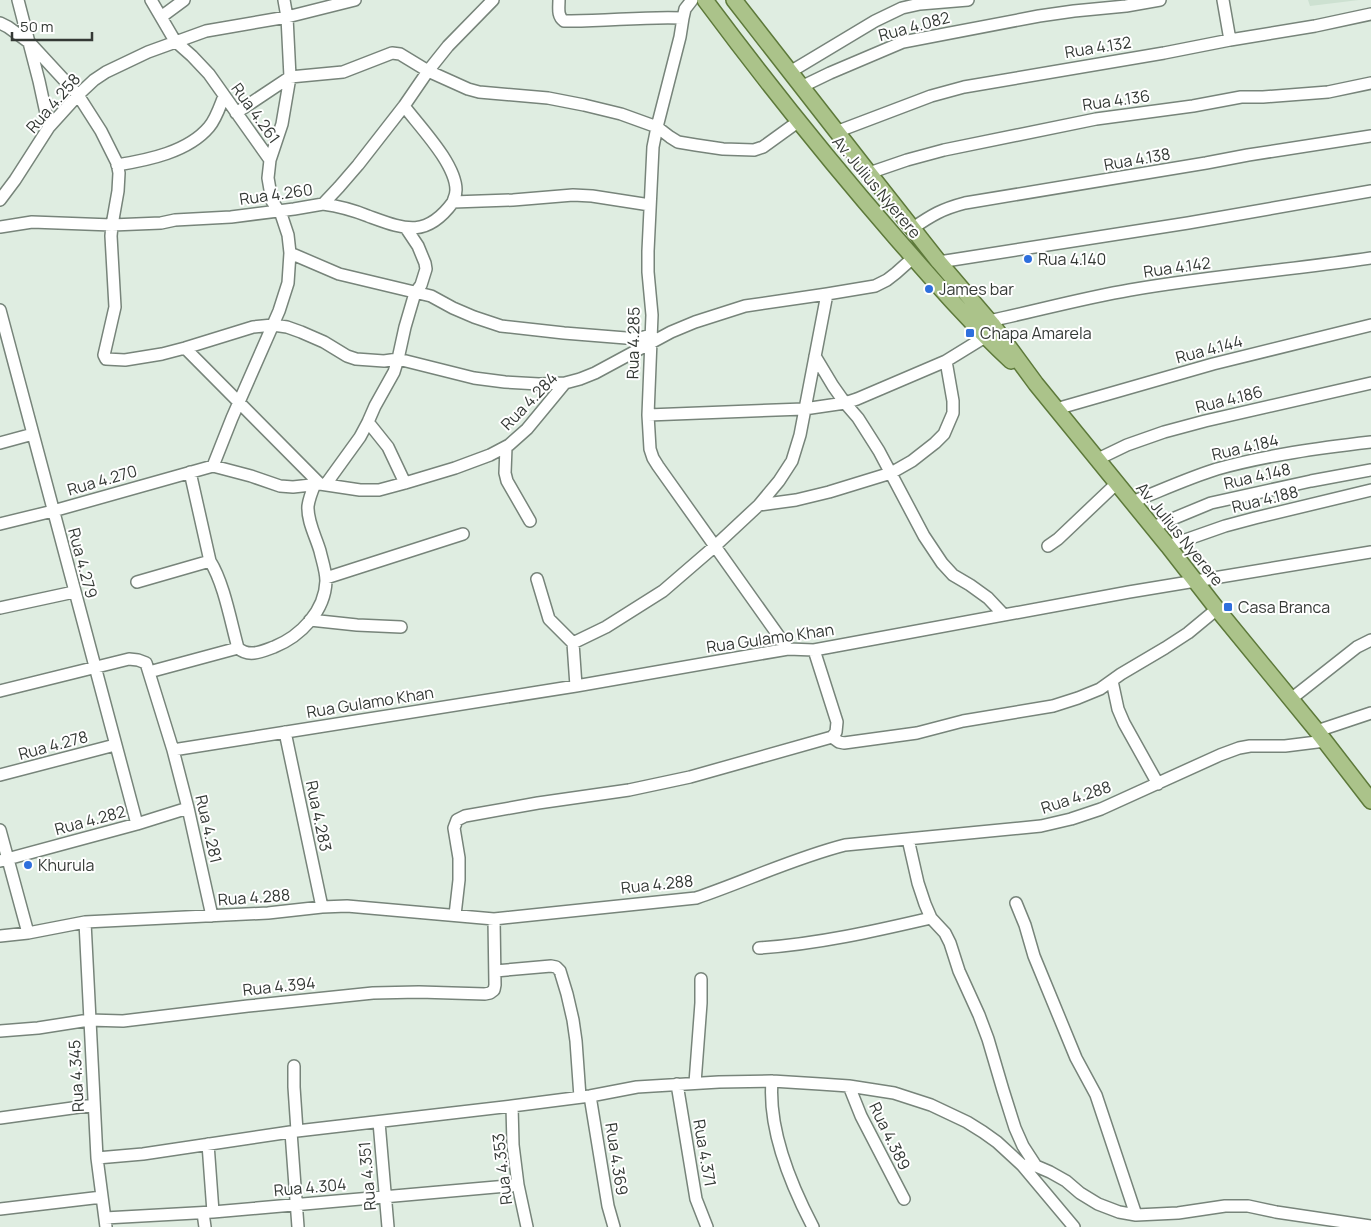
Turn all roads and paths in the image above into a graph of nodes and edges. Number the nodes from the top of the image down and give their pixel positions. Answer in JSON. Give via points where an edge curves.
{"nodes":[{"id":1,"x":18,"y":0,"type":"edge"},
{"id":2,"x":151,"y":0,"type":"edge"},
{"id":3,"x":184,"y":0,"type":"edge"},
{"id":4,"x":284,"y":0,"type":"edge"},
{"id":5,"x":355,"y":0,"type":"edge"},
{"id":6,"x":493,"y":0,"type":"edge"},
{"id":7,"x":559,"y":0,"type":"edge"},
{"id":8,"x":692,"y":0,"type":"edge"},
{"id":9,"x":705,"y":0,"type":"edge"},
{"id":10,"x":734,"y":0,"type":"edge"},
{"id":11,"x":968,"y":0,"type":"edge"},
{"id":12,"x":1160,"y":0,"type":"edge"},
{"id":13,"x":1223,"y":0,"type":"edge"},
{"id":14,"x":1371,"y":14,"type":"edge"},
{"id":15,"x":161,"y":17,"type":"junction"},
{"id":16,"x":287,"y":17,"type":"junction"},
{"id":17,"x":683,"y":18,"type":"junction"},
{"id":18,"x":0,"y":23,"type":"edge"},
{"id":19,"x":1230,"y":40,"type":"junction"},
{"id":20,"x":175,"y":42,"type":"junction"},
{"id":21,"x":30,"y":43,"type":"junction"},
{"id":22,"x":428,"y":72,"type":"junction"},
{"id":23,"x":790,"y":72,"type":"junction"},
{"id":24,"x":290,"y":77,"type":"junction"},
{"id":25,"x":1371,"y":82,"type":"edge"},
{"id":26,"x":801,"y":87,"type":"junction"},
{"id":27,"x":78,"y":95,"type":"junction"},
{"id":28,"x":224,"y":96,"type":"junction"},
{"id":29,"x":404,"y":106,"type":"junction"},
{"id":30,"x":236,"y":113,"type":"junction"},
{"id":31,"x":799,"y":121,"type":"junction"},
{"id":32,"x":49,"y":127,"type":"junction"},
{"id":33,"x":657,"y":127,"type":"junction"},
{"id":34,"x":836,"y":132,"type":"junction"},
{"id":35,"x":1371,"y":136,"type":"edge"},
{"id":36,"x":270,"y":160,"type":"junction"},
{"id":37,"x":118,"y":165,"type":"junction"},
{"id":38,"x":869,"y":173,"type":"junction"},
{"id":39,"x":1371,"y":191,"type":"edge"},
{"id":40,"x":0,"y":200,"type":"edge"},
{"id":41,"x":453,"y":202,"type":"junction"},
{"id":42,"x":323,"y":204,"type":"junction"},
{"id":43,"x":650,"y":205,"type":"junction"},
{"id":44,"x":278,"y":210,"type":"junction"},
{"id":45,"x":112,"y":225,"type":"junction"},
{"id":46,"x":0,"y":227,"type":"edge"},
{"id":47,"x":406,"y":228,"type":"junction"},
{"id":48,"x":913,"y":228,"type":"junction"},
{"id":49,"x":290,"y":253,"type":"junction"},
{"id":50,"x":914,"y":257,"type":"junction"},
{"id":51,"x":1371,"y":258,"type":"edge"},
{"id":52,"x":940,"y":262,"type":"junction"},
{"id":53,"x":415,"y":293,"type":"junction"},
{"id":54,"x":827,"y":294,"type":"junction"},
{"id":55,"x":0,"y":310,"type":"edge"},
{"id":56,"x":989,"y":321,"type":"junction"},
{"id":57,"x":273,"y":324,"type":"junction"},
{"id":58,"x":1371,"y":325,"type":"edge"},
{"id":59,"x":985,"y":337,"type":"junction"},
{"id":60,"x":651,"y":339,"type":"junction"},
{"id":61,"x":185,"y":348,"type":"junction"},
{"id":62,"x":12,"y":356,"type":"junction"},
{"id":63,"x":815,"y":356,"type":"junction"},
{"id":64,"x":398,"y":359,"type":"junction"},
{"id":65,"x":0,"y":360,"type":"edge"},
{"id":66,"x":946,"y":361,"type":"junction"},
{"id":67,"x":565,"y":383,"type":"junction"},
{"id":68,"x":1371,"y":383,"type":"edge"},
{"id":69,"x":1036,"y":384,"type":"junction"},
{"id":70,"x":239,"y":402,"type":"junction"},
{"id":71,"x":844,"y":403,"type":"junction"},
{"id":72,"x":804,"y":409,"type":"junction"},
{"id":73,"x":1056,"y":409,"type":"junction"},
{"id":74,"x":648,"y":415,"type":"junction"},
{"id":75,"x":368,"y":422,"type":"junction"},
{"id":76,"x":33,"y":434,"type":"junction"},
{"id":77,"x":1371,"y":442,"type":"edge"},
{"id":78,"x":0,"y":443,"type":"edge"},
{"id":79,"x":506,"y":447,"type":"junction"},
{"id":80,"x":1098,"y":459,"type":"junction"},
{"id":81,"x":214,"y":462,"type":"junction"},
{"id":82,"x":1371,"y":470,"type":"edge"},
{"id":83,"x":190,"y":472,"type":"junction"},
{"id":84,"x":891,"y":474,"type":"junction"},
{"id":85,"x":405,"y":483,"type":"junction"},
{"id":86,"x":1117,"y":483,"type":"junction"},
{"id":87,"x":320,"y":484,"type":"junction"},
{"id":88,"x":1371,"y":490,"type":"edge"},
{"id":89,"x":1132,"y":502,"type":"junction"},
{"id":90,"x":758,"y":505,"type":"junction"},
{"id":91,"x":53,"y":511,"type":"junction"},
{"id":92,"x":530,"y":521,"type":"dead end"},
{"id":93,"x":0,"y":524,"type":"edge"},
{"id":94,"x":1153,"y":527,"type":"junction"},
{"id":95,"x":463,"y":534,"type":"dead end"},
{"id":96,"x":1048,"y":546,"type":"dead end"},
{"id":97,"x":1168,"y":546,"type":"junction"},
{"id":98,"x":714,"y":547,"type":"junction"},
{"id":99,"x":1371,"y":552,"type":"edge"},
{"id":100,"x":210,"y":561,"type":"junction"},
{"id":101,"x":326,"y":578,"type":"junction"},
{"id":102,"x":537,"y":579,"type":"dead end"},
{"id":103,"x":137,"y":582,"type":"dead end"},
{"id":104,"x":1196,"y":582,"type":"junction"},
{"id":105,"x":74,"y":592,"type":"junction"},
{"id":106,"x":0,"y":608,"type":"edge"},
{"id":107,"x":1217,"y":609,"type":"junction"},
{"id":108,"x":1004,"y":615,"type":"junction"},
{"id":109,"x":310,"y":620,"type":"junction"},
{"id":110,"x":400,"y":627,"type":"dead end"},
{"id":111,"x":1371,"y":640,"type":"edge"},
{"id":112,"x":573,"y":643,"type":"junction"},
{"id":113,"x":238,"y":648,"type":"junction"},
{"id":114,"x":788,"y":649,"type":"junction"},
{"id":115,"x":814,"y":650,"type":"junction"},
{"id":116,"x":94,"y":667,"type":"junction"},
{"id":117,"x":149,"y":672,"type":"junction"},
{"id":118,"x":1112,"y":681,"type":"junction"},
{"id":119,"x":576,"y":686,"type":"junction"},
{"id":120,"x":0,"y":691,"type":"edge"},
{"id":121,"x":1291,"y":699,"type":"junction"},
{"id":122,"x":1371,"y":713,"type":"edge"},
{"id":123,"x":285,"y":732,"type":"junction"},
{"id":124,"x":1321,"y":736,"type":"junction"},
{"id":125,"x":832,"y":737,"type":"junction"},
{"id":126,"x":115,"y":745,"type":"junction"},
{"id":127,"x":172,"y":750,"type":"junction"},
{"id":128,"x":0,"y":776,"type":"edge"},
{"id":129,"x":1158,"y":784,"type":"junction"},
{"id":130,"x":1371,"y":801,"type":"edge"},
{"id":131,"x":188,"y":808,"type":"junction"},
{"id":132,"x":137,"y":824,"type":"junction"},
{"id":133,"x":0,"y":830,"type":"edge"},
{"id":134,"x":908,"y":839,"type":"junction"},
{"id":135,"x":4,"y":860,"type":"edge"},
{"id":136,"x":1016,"y":903,"type":"dead end"},
{"id":137,"x":322,"y":907,"type":"junction"},
{"id":138,"x":455,"y":915,"type":"junction"},
{"id":139,"x":212,"y":916,"type":"junction"},
{"id":140,"x":494,"y":918,"type":"junction"},
{"id":141,"x":931,"y":918,"type":"junction"},
{"id":142,"x":85,"y":922,"type":"junction"},
{"id":143,"x":28,"y":933,"type":"junction"},
{"id":144,"x":0,"y":936,"type":"edge"},
{"id":145,"x":759,"y":948,"type":"dead end"},
{"id":146,"x":495,"y":971,"type":"junction"},
{"id":147,"x":701,"y":979,"type":"dead end"},
{"id":148,"x":89,"y":1020,"type":"junction"},
{"id":149,"x":0,"y":1031,"type":"edge"},
{"id":150,"x":294,"y":1066,"type":"dead end"},
{"id":151,"x":772,"y":1082,"type":"junction"},
{"id":152,"x":694,"y":1083,"type":"junction"},
{"id":153,"x":677,"y":1084,"type":"junction"},
{"id":154,"x":849,"y":1086,"type":"junction"},
{"id":155,"x":585,"y":1096,"type":"junction"},
{"id":156,"x":94,"y":1105,"type":"junction"},
{"id":157,"x":512,"y":1106,"type":"junction"},
{"id":158,"x":0,"y":1118,"type":"edge"},
{"id":159,"x":379,"y":1122,"type":"junction"},
{"id":160,"x":294,"y":1131,"type":"junction"},
{"id":161,"x":208,"y":1144,"type":"junction"},
{"id":162,"x":97,"y":1158,"type":"junction"},
{"id":163,"x":1022,"y":1165,"type":"junction"},
{"id":164,"x":1036,"y":1166,"type":"junction"},
{"id":165,"x":518,"y":1185,"type":"junction"},
{"id":166,"x":102,"y":1197,"type":"junction"},
{"id":167,"x":385,"y":1197,"type":"junction"},
{"id":168,"x":904,"y":1199,"type":"dead end"},
{"id":169,"x":297,"y":1205,"type":"junction"},
{"id":170,"x":0,"y":1209,"type":"edge"},
{"id":171,"x":208,"y":1212,"type":"junction"},
{"id":172,"x":1136,"y":1215,"type":"junction"},
{"id":173,"x":106,"y":1222,"type":"edge"},
{"id":174,"x":1371,"y":1226,"type":"edge"},
{"id":175,"x":204,"y":1227,"type":"edge"},
{"id":176,"x":298,"y":1227,"type":"edge"},
{"id":177,"x":388,"y":1227,"type":"edge"},
{"id":178,"x":526,"y":1227,"type":"edge"},
{"id":179,"x":614,"y":1227,"type":"edge"},
{"id":180,"x":706,"y":1227,"type":"edge"},
{"id":181,"x":813,"y":1227,"type":"edge"},
{"id":182,"x":1074,"y":1227,"type":"edge"}],
"edges":[{"from":1,"to":21,"type":"street"},
{"from":2,"to":15,"type":"street","name":"Rua 4.261"},
{"from":3,"to":15,"type":"street"},
{"from":4,"to":16,"type":"street"},
{"from":5,"to":16,"type":"street","name":"Rua 4.258"},
{"from":6,"to":22,"type":"street","name":"Rua 4.260","via":[[448,46]]},
{"from":7,"to":17,"type":"street","via":[[559,14],[564,21]]},
{"from":8,"to":17,"type":"street","name":"Rua 4.285"},
{"from":9,"to":31,"type":"main road","name":"Av. Julius Nyerere"},
{"from":10,"to":23,"type":"main road","name":"Av. Julius Nyerere"},
{"from":11,"to":23,"type":"street","via":[[902,8]]},
{"from":12,"to":26,"type":"street","name":"Rua 4.082","via":[[1039,16],[903,42]]},
{"from":13,"to":19,"type":"street"},
{"from":14,"to":19,"type":"street","name":"Rua 4.132"},
{"from":15,"to":20,"type":"street","name":"Rua 4.261"},
{"from":16,"to":20,"type":"street","name":"Rua 4.258","via":[[206,31]]},
{"from":16,"to":24,"type":"street"},
{"from":17,"to":33,"type":"street","name":"Rua 4.285"},
{"from":18,"to":21,"type":"street"},
{"from":19,"to":34,"type":"street","name":"Rua 4.132","via":[[964,87]]},
{"from":20,"to":27,"type":"street","name":"Rua 4.258","via":[[106,72]]},
{"from":20,"to":28,"type":"street","name":"Rua 4.261","via":[[209,74]]},
{"from":21,"to":27,"type":"street"},
{"from":21,"to":32,"type":"street"},
{"from":22,"to":24,"type":"street","via":[[400,54],[392,53],[343,72]]},
{"from":22,"to":29,"type":"street","name":"Rua 4.260"},
{"from":22,"to":33,"type":"street","via":[[479,92],[548,98],[621,114]]},
{"from":23,"to":26,"type":"main road","name":"Av. Julius Nyerere"},
{"from":24,"to":30,"type":"street"},
{"from":24,"to":36,"type":"street","via":[[282,124]]},
{"from":25,"to":38,"type":"street","name":"Rua 4.136","via":[[1328,92],[1241,97],[1096,119],[944,150]]},
{"from":26,"to":34,"type":"main road","name":"Av. Julius Nyerere"},
{"from":27,"to":32,"type":"street","name":"Rua 4.258"},
{"from":27,"to":37,"type":"street"},
{"from":28,"to":30,"type":"street","name":"Rua 4.261"},
{"from":28,"to":37,"type":"street","via":[[209,128],[193,141],[156,157]]},
{"from":29,"to":41,"type":"street","via":[[443,156],[455,184]]},
{"from":29,"to":42,"type":"street","name":"Rua 4.260"},
{"from":30,"to":36,"type":"street","name":"Rua 4.261"},
{"from":31,"to":33,"type":"street","via":[[754,150],[678,142]]},
{"from":31,"to":50,"type":"main road","name":"Av. Julius Nyerere","via":[[848,183]]},
{"from":32,"to":40,"type":"street","name":"Rua 4.258"},
{"from":33,"to":43,"type":"street","name":"Rua 4.285"},
{"from":34,"to":38,"type":"main road","name":"Av. Julius Nyerere"},
{"from":35,"to":48,"type":"street","name":"Rua 4.138","via":[[965,203],[946,208]]},
{"from":36,"to":44,"type":"street","name":"Rua 4.261","via":[[269,186]]},
{"from":37,"to":45,"type":"street","via":[[120,173]]},
{"from":38,"to":48,"type":"main road","name":"Av. Julius Nyerere"},
{"from":39,"to":52,"type":"street"},
{"from":41,"to":43,"type":"street","via":[[573,195]]},
{"from":41,"to":47,"type":"street","via":[[428,225]]},
{"from":42,"to":44,"type":"street","name":"Rua 4.260"},
{"from":42,"to":47,"type":"street"},
{"from":43,"to":60,"type":"street","name":"Rua 4.285"},
{"from":44,"to":45,"type":"street","name":"Rua 4.260","via":[[232,217]]},
{"from":44,"to":49,"type":"street","name":"Rua 4.261","via":[[285,224]]},
{"from":45,"to":46,"type":"street","name":"Rua 4.260","via":[[32,222]]},
{"from":45,"to":61,"type":"street","via":[[115,307],[105,358],[125,360]]},
{"from":47,"to":53,"type":"street","via":[[426,263],[421,285]]},
{"from":48,"to":52,"type":"main road","name":"Av. Julius Nyerere"},
{"from":49,"to":53,"type":"street","via":[[339,274]]},
{"from":49,"to":57,"type":"street","name":"Rua 4.261","via":[[288,284]]},
{"from":50,"to":54,"type":"street","name":"Rua 4.284","via":[[875,286]]},
{"from":50,"to":59,"type":"main road","name":"Av. Julius Nyerere"},
{"from":51,"to":56,"type":"street","name":"Rua 4.142","via":[[1127,290]]},
{"from":52,"to":56,"type":"main road","name":"Av. Julius Nyerere"},
{"from":53,"to":60,"type":"street","via":[[431,296],[501,326]]},
{"from":53,"to":64,"type":"street"},
{"from":54,"to":60,"type":"street","name":"Rua 4.284","via":[[745,306]]},
{"from":54,"to":63,"type":"street"},
{"from":55,"to":62,"type":"street","name":"Rua 4.279"},
{"from":56,"to":69,"type":"main road","name":"Av. Julius Nyerere"},
{"from":57,"to":61,"type":"street"},
{"from":57,"to":64,"type":"street","via":[[301,332],[356,359]]},
{"from":57,"to":70,"type":"street","name":"Rua 4.261"},
{"from":58,"to":73,"type":"street","name":"Rua 4.144","via":[[1213,364]]},
{"from":59,"to":66,"type":"street"},
{"from":59,"to":69,"type":"main road","name":"Av. Julius Nyerere"},
{"from":60,"to":67,"type":"street","name":"Rua 4.284","via":[[595,373]]},
{"from":60,"to":74,"type":"street","name":"Rua 4.285"},
{"from":61,"to":70,"type":"street"},
{"from":62,"to":65,"type":"street"},
{"from":62,"to":76,"type":"street","name":"Rua 4.279"},
{"from":63,"to":71,"type":"street"},
{"from":63,"to":72,"type":"street"},
{"from":64,"to":67,"type":"street","via":[[474,378]]},
{"from":64,"to":75,"type":"street"},
{"from":66,"to":71,"type":"street"},
{"from":66,"to":84,"type":"street","via":[[953,402],[949,424],[944,434],[912,462]]},
{"from":67,"to":79,"type":"street","name":"Rua 4.284","via":[[527,429]]},
{"from":68,"to":80,"type":"street","name":"Rua 4.186","via":[[1172,430]]},
{"from":69,"to":73,"type":"main road","name":"Av. Julius Nyerere"},
{"from":70,"to":81,"type":"street","name":"Rua 4.261"},
{"from":70,"to":87,"type":"street"},
{"from":71,"to":72,"type":"street"},
{"from":71,"to":84,"type":"street","via":[[858,418]]},
{"from":72,"to":74,"type":"street"},
{"from":72,"to":90,"type":"street","via":[[792,461]]},
{"from":73,"to":80,"type":"main road","name":"Av. Julius Nyerere"},
{"from":74,"to":98,"type":"street","name":"Rua 4.285","via":[[653,458]]},
{"from":75,"to":85,"type":"street","via":[[388,448]]},
{"from":75,"to":87,"type":"street","via":[[360,437]]},
{"from":76,"to":78,"type":"street"},
{"from":76,"to":91,"type":"street","name":"Rua 4.279"},
{"from":77,"to":89,"type":"street","name":"Rua 4.184","via":[[1286,454],[1233,466],[1182,481]]},
{"from":79,"to":85,"type":"street","name":"Rua 4.284","via":[[455,468]]},
{"from":79,"to":92,"type":"street","via":[[507,481]]},
{"from":80,"to":86,"type":"main road","name":"Av. Julius Nyerere"},
{"from":81,"to":83,"type":"street","name":"Rua 4.270"},
{"from":81,"to":87,"type":"street","name":"Rua 4.284","via":[[280,486]]},
{"from":82,"to":94,"type":"street","name":"Rua 4.148","via":[[1212,504]]},
{"from":83,"to":91,"type":"street","name":"Rua 4.270"},
{"from":83,"to":100,"type":"street"},
{"from":84,"to":90,"type":"street","via":[[812,497]]},
{"from":84,"to":108,"type":"street","via":[[924,536],[947,570],[988,598]]},
{"from":85,"to":87,"type":"street","name":"Rua 4.284","via":[[379,490]]},
{"from":86,"to":89,"type":"main road","name":"Av. Julius Nyerere"},
{"from":86,"to":96,"type":"street"},
{"from":87,"to":101,"type":"street","via":[[308,507],[308,514]]},
{"from":88,"to":97,"type":"street","name":"Rua 4.188","via":[[1225,526]]},
{"from":89,"to":94,"type":"main road","name":"Av. Julius Nyerere"},
{"from":90,"to":98,"type":"street"},
{"from":91,"to":93,"type":"street","name":"Rua 4.270"},
{"from":91,"to":105,"type":"street","name":"Rua 4.279"},
{"from":94,"to":97,"type":"main road","name":"Av. Julius Nyerere"},
{"from":95,"to":101,"type":"street"},
{"from":97,"to":104,"type":"main road","name":"Av. Julius Nyerere"},
{"from":98,"to":112,"type":"street","via":[[663,591],[606,627]]},
{"from":98,"to":114,"type":"street","name":"Rua 4.285"},
{"from":99,"to":104,"type":"street","name":"Rua Gulamo Khan"},
{"from":100,"to":103,"type":"street"},
{"from":100,"to":113,"type":"street","via":[[220,580]]},
{"from":101,"to":109,"type":"street","via":[[320,608]]},
{"from":102,"to":112,"type":"street","via":[[550,619]]},
{"from":104,"to":107,"type":"main road","name":"Av. Julius Nyerere"},
{"from":104,"to":108,"type":"street","name":"Rua Gulamo Khan"},
{"from":105,"to":106,"type":"street"},
{"from":105,"to":116,"type":"street","name":"Rua 4.279"},
{"from":107,"to":118,"type":"street","via":[[1188,633]]},
{"from":107,"to":121,"type":"main road","name":"Av. Julius Nyerere"},
{"from":108,"to":115,"type":"street","name":"Rua Gulamo Khan"},
{"from":109,"to":110,"type":"street"},
{"from":109,"to":113,"type":"street","via":[[297,634],[263,651],[248,654]]},
{"from":111,"to":121,"type":"street","via":[[1357,646]]},
{"from":112,"to":119,"type":"street"},
{"from":113,"to":117,"type":"street"},
{"from":114,"to":115,"type":"street","name":"Rua Gulamo Khan"},
{"from":114,"to":119,"type":"street","name":"Rua Gulamo Khan"},
{"from":115,"to":125,"type":"street","via":[[837,722]]},
{"from":116,"to":117,"type":"street","via":[[130,659],[146,664]]},
{"from":116,"to":120,"type":"street"},
{"from":116,"to":126,"type":"street","name":"Rua 4.279"},
{"from":117,"to":127,"type":"street","name":"Rua 4.281"},
{"from":118,"to":125,"type":"street","via":[[1089,694],[1053,706],[963,721],[917,733],[844,743]]},
{"from":118,"to":129,"type":"street","via":[[1124,724]]},
{"from":119,"to":123,"type":"street","name":"Rua Gulamo Khan"},
{"from":121,"to":124,"type":"main road","name":"Av. Julius Nyerere"},
{"from":122,"to":124,"type":"street","name":"Rua 4.288"},
{"from":123,"to":127,"type":"street","name":"Rua Gulamo Khan"},
{"from":123,"to":137,"type":"street","name":"Rua 4.283"},
{"from":124,"to":129,"type":"street","name":"Rua 4.288","via":[[1285,746],[1238,748]]},
{"from":124,"to":130,"type":"main road","name":"Av. Julius Nyerere"},
{"from":125,"to":138,"type":"street","via":[[690,777],[465,816],[457,820],[454,828],[459,858]]},
{"from":126,"to":128,"type":"street","name":"Rua 4.278"},
{"from":126,"to":132,"type":"street","name":"Rua 4.279"},
{"from":127,"to":131,"type":"street","name":"Rua 4.281"},
{"from":129,"to":134,"type":"street","name":"Rua 4.288","via":[[1101,808],[1049,824]]},
{"from":131,"to":132,"type":"street","name":"Rua 4.282"},
{"from":131,"to":139,"type":"street","name":"Rua 4.281"},
{"from":132,"to":135,"type":"street","name":"Rua 4.282"},
{"from":133,"to":135,"type":"street"},
{"from":134,"to":140,"type":"street","name":"Rua 4.288","via":[[845,845],[822,851],[696,898]]},
{"from":134,"to":141,"type":"street","via":[[918,883]]},
{"from":135,"to":143,"type":"street"},
{"from":136,"to":172,"type":"street","via":[[1034,956],[1096,1095]]},
{"from":137,"to":138,"type":"street","name":"Rua 4.288","via":[[348,906]]},
{"from":137,"to":139,"type":"street","name":"Rua 4.288"},
{"from":138,"to":140,"type":"street","name":"Rua 4.288"},
{"from":139,"to":142,"type":"street","name":"Rua 4.288"},
{"from":140,"to":146,"type":"street"},
{"from":141,"to":145,"type":"street","via":[[821,942]]},
{"from":141,"to":164,"type":"street","via":[[950,943],[988,1039],[1015,1128]]},
{"from":142,"to":143,"type":"street","name":"Rua 4.288"},
{"from":142,"to":148,"type":"street","name":"Rua 4.345"},
{"from":143,"to":144,"type":"street","name":"Rua 4.288"},
{"from":146,"to":148,"type":"street","name":"Rua 4.394","via":[[494,990],[490,993],[373,993],[123,1021]]},
{"from":146,"to":155,"type":"street","name":"Rua 4.369","via":[[551,966],[560,970],[573,1020]]},
{"from":147,"to":152,"type":"street","via":[[702,1003]]},
{"from":148,"to":149,"type":"street","name":"Rua 4.394"},
{"from":148,"to":156,"type":"street","name":"Rua 4.345"},
{"from":150,"to":160,"type":"street"},
{"from":151,"to":152,"type":"street"},
{"from":151,"to":154,"type":"street"},
{"from":151,"to":181,"type":"street","via":[[771,1099],[784,1158]]},
{"from":152,"to":153,"type":"street"},
{"from":153,"to":155,"type":"street"},
{"from":153,"to":180,"type":"street","name":"Rua 4.371","via":[[696,1199]]},
{"from":154,"to":163,"type":"street","via":[[894,1093],[949,1113],[983,1132]]},
{"from":154,"to":168,"type":"street","name":"Rua 4.389"},
{"from":155,"to":157,"type":"street"},
{"from":155,"to":179,"type":"street","name":"Rua 4.369"},
{"from":156,"to":158,"type":"street"},
{"from":156,"to":162,"type":"street","name":"Rua 4.345"},
{"from":157,"to":159,"type":"street"},
{"from":157,"to":165,"type":"street","name":"Rua 4.353"},
{"from":159,"to":160,"type":"street"},
{"from":159,"to":167,"type":"street","name":"Rua 4.351"},
{"from":160,"to":161,"type":"street"},
{"from":160,"to":169,"type":"street"},
{"from":161,"to":162,"type":"street"},
{"from":161,"to":171,"type":"street"},
{"from":162,"to":166,"type":"street","name":"Rua 4.345"},
{"from":163,"to":164,"type":"street"},
{"from":163,"to":182,"type":"street"},
{"from":164,"to":172,"type":"street","via":[[1066,1181],[1098,1204]]},
{"from":165,"to":167,"type":"street","name":"Rua 4.304"},
{"from":165,"to":178,"type":"street","name":"Rua 4.353"},
{"from":166,"to":170,"type":"street"},
{"from":166,"to":173,"type":"street","name":"Rua 4.345"},
{"from":167,"to":169,"type":"street","name":"Rua 4.304"},
{"from":167,"to":177,"type":"street","name":"Rua 4.351"},
{"from":169,"to":171,"type":"street","name":"Rua 4.304"},
{"from":169,"to":176,"type":"street"},
{"from":171,"to":173,"type":"street","name":"Rua 4.304"},
{"from":171,"to":175,"type":"street"},
{"from":172,"to":174,"type":"street","via":[[1248,1206]]}]}
